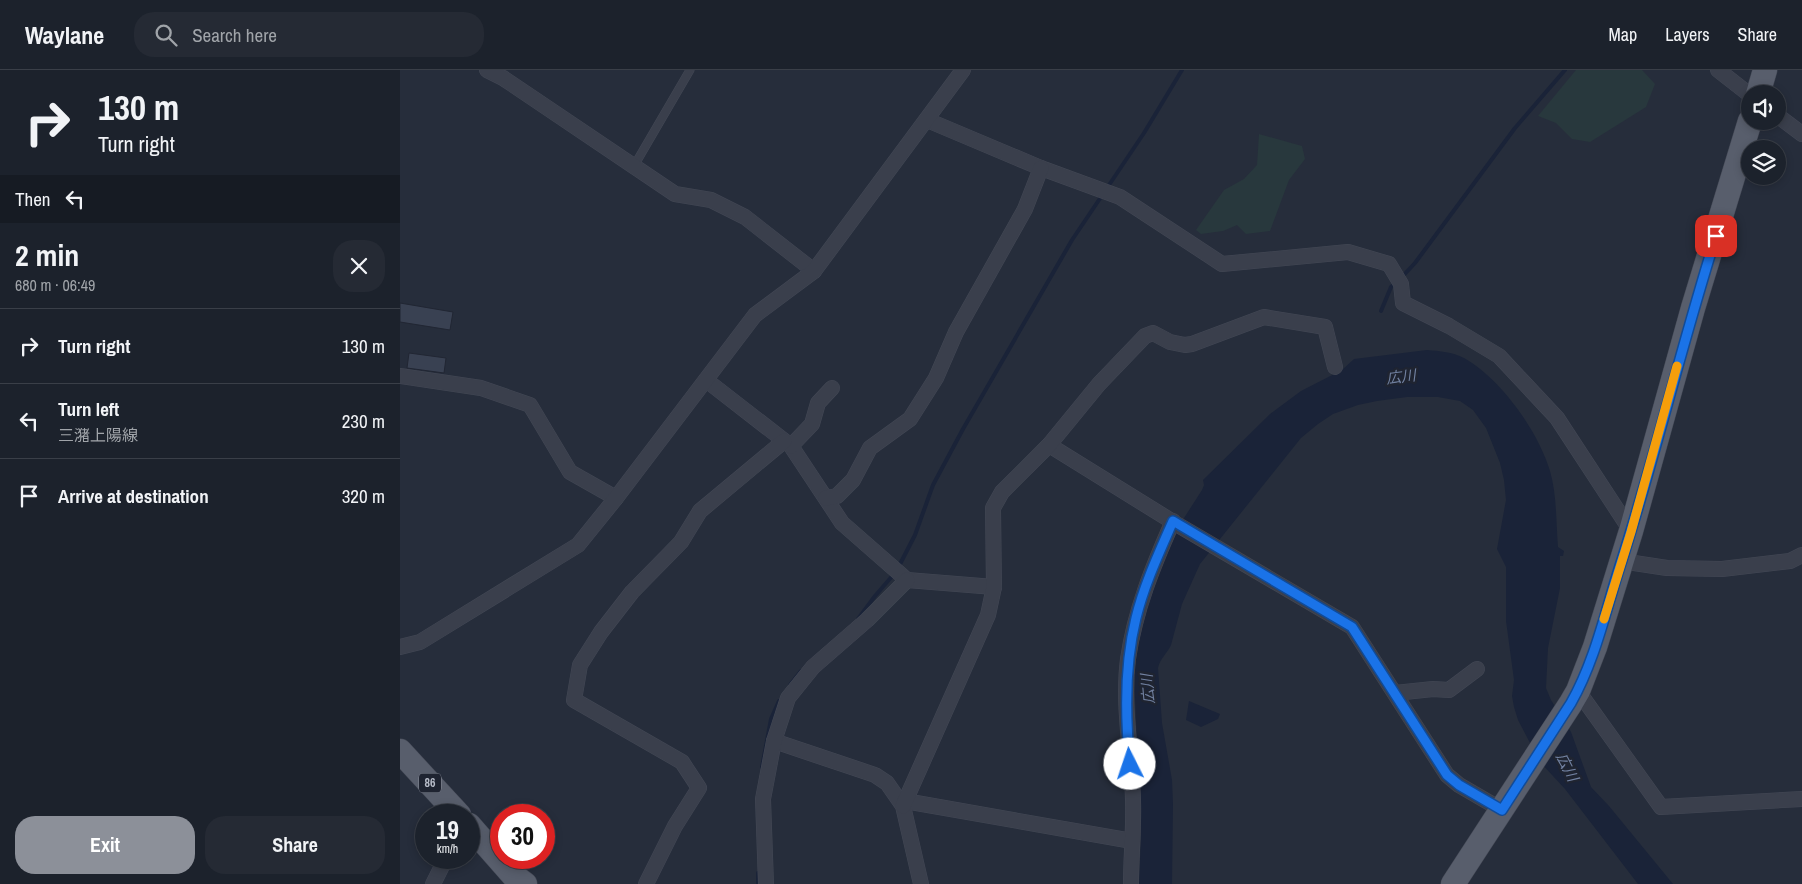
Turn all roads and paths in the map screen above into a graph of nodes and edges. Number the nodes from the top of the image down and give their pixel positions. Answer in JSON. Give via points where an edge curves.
{"nodes":[{"id":1,"x":487,"y":70,"type":"edge"},
{"id":2,"x":690,"y":70,"type":"edge"},
{"id":3,"x":963,"y":70,"type":"edge"},
{"id":4,"x":1718,"y":70,"type":"edge"},
{"id":5,"x":1765,"y":70,"type":"edge"},
{"id":6,"x":1761,"y":85,"type":"edge"},
{"id":7,"x":1741,"y":88,"type":"edge"},
{"id":8,"x":927,"y":120,"type":"junction"},
{"id":9,"x":1786,"y":122,"type":"edge"},
{"id":10,"x":1747,"y":130,"type":"edge"},
{"id":11,"x":1802,"y":134,"type":"edge"},
{"id":12,"x":634,"y":166,"type":"junction"},
{"id":13,"x":1041,"y":168,"type":"junction"},
{"id":14,"x":814,"y":271,"type":"junction"},
{"id":15,"x":1335,"y":366,"type":"dead end"},
{"id":16,"x":400,"y":376,"type":"edge"},
{"id":17,"x":706,"y":380,"type":"junction"},
{"id":18,"x":832,"y":388,"type":"dead end"},
{"id":19,"x":788,"y":444,"type":"junction"},
{"id":20,"x":1049,"y":445,"type":"junction"},
{"id":21,"x":616,"y":498,"type":"junction"},
{"id":22,"x":826,"y":498,"type":"junction"},
{"id":23,"x":1176,"y":523,"type":"junction"},
{"id":24,"x":1631,"y":532,"type":"junction"},
{"id":25,"x":1802,"y":555,"type":"edge"},
{"id":26,"x":1621,"y":561,"type":"junction"},
{"id":27,"x":907,"y":580,"type":"junction"},
{"id":28,"x":994,"y":587,"type":"junction"},
{"id":29,"x":400,"y":647,"type":"edge"},
{"id":30,"x":1477,"y":669,"type":"dead end"},
{"id":31,"x":1395,"y":693,"type":"junction"},
{"id":32,"x":1574,"y":697,"type":"junction"},
{"id":33,"x":774,"y":741,"type":"junction"},
{"id":34,"x":400,"y":751,"type":"edge"},
{"id":35,"x":1802,"y":799,"type":"edge"},
{"id":36,"x":449,"y":804,"type":"edge"},
{"id":37,"x":904,"y":804,"type":"junction"},
{"id":38,"x":1502,"y":810,"type":"junction"},
{"id":39,"x":480,"y":838,"type":"edge"},
{"id":40,"x":1132,"y":842,"type":"junction"},
{"id":41,"x":440,"y":869,"type":"edge"},
{"id":42,"x":433,"y":884,"type":"edge"},
{"id":43,"x":525,"y":884,"type":"edge"},
{"id":44,"x":646,"y":884,"type":"edge"},
{"id":45,"x":766,"y":884,"type":"edge"},
{"id":46,"x":922,"y":884,"type":"edge"},
{"id":47,"x":1131,"y":884,"type":"edge"},
{"id":48,"x":1453,"y":884,"type":"edge"}],
"edges":[{"from":1,"to":12,"type":"street"},
{"from":2,"to":12,"type":"lane"},
{"from":3,"to":8,"type":"street"},
{"from":4,"to":7,"type":"street"},
{"from":5,"to":6,"type":"main road"},
{"from":8,"to":13,"type":"street"},
{"from":8,"to":14,"type":"street"},
{"from":9,"to":11,"type":"street"},
{"from":10,"to":24,"type":"main road","via":[[1693,308]]},
{"from":12,"to":14,"type":"street","via":[[675,194],[711,200],[745,217]]},
{"from":13,"to":22,"type":"street","via":[[1025,209],[956,332],[936,378],[910,418],[870,448],[853,480],[837,496]]},
{"from":13,"to":24,"type":"street","via":[[1120,197],[1222,264],[1348,252],[1389,264],[1401,284],[1403,303],[1499,356],[1557,418]]},
{"from":14,"to":17,"type":"street","via":[[754,315]]},
{"from":15,"to":20,"type":"street","via":[[1325,327],[1264,317],[1185,345],[1153,333],[1145,336],[1099,384]]},
{"from":16,"to":21,"type":"street","via":[[481,388],[530,405],[570,472]]},
{"from":17,"to":19,"type":"street"},
{"from":17,"to":21,"type":"street"},
{"from":18,"to":19,"type":"street","via":[[818,402],[812,424]]},
{"from":19,"to":22,"type":"street"},
{"from":19,"to":44,"type":"street","via":[[700,511],[681,542],[632,592],[580,665],[574,700],[682,762],[699,788],[675,826]]},
{"from":20,"to":23,"type":"street"},
{"from":20,"to":28,"type":"street","via":[[1002,492],[993,508]]},
{"from":21,"to":29,"type":"street","via":[[578,544],[420,642]]},
{"from":22,"to":27,"type":"street","via":[[842,524]]},
{"from":23,"to":31,"type":"street","via":[[1352,627]]},
{"from":23,"to":40,"type":"street","via":[[1151,571],[1128,660],[1126,694],[1133,800]]},
{"from":24,"to":26,"type":"main road"},
{"from":25,"to":26,"type":"street","via":[[1790,561],[1722,569],[1667,568]]},
{"from":26,"to":32,"type":"main road","via":[[1595,647]]},
{"from":27,"to":28,"type":"street"},
{"from":27,"to":33,"type":"street","via":[[868,620],[813,667],[788,698]]},
{"from":28,"to":37,"type":"street","via":[[988,615]]},
{"from":30,"to":31,"type":"street","via":[[1449,690]]},
{"from":31,"to":38,"type":"street","via":[[1447,775]]},
{"from":32,"to":35,"type":"street","via":[[1661,807]]},
{"from":32,"to":38,"type":"main road"},
{"from":33,"to":37,"type":"street","via":[[875,775]]},
{"from":33,"to":45,"type":"street","via":[[763,799]]},
{"from":34,"to":36,"type":"main road","number":"86"},
{"from":37,"to":40,"type":"street"},
{"from":37,"to":46,"type":"street"},
{"from":38,"to":48,"type":"main road"},
{"from":39,"to":43,"type":"main road"},
{"from":40,"to":47,"type":"street"},
{"from":41,"to":42,"type":"street"}]}
